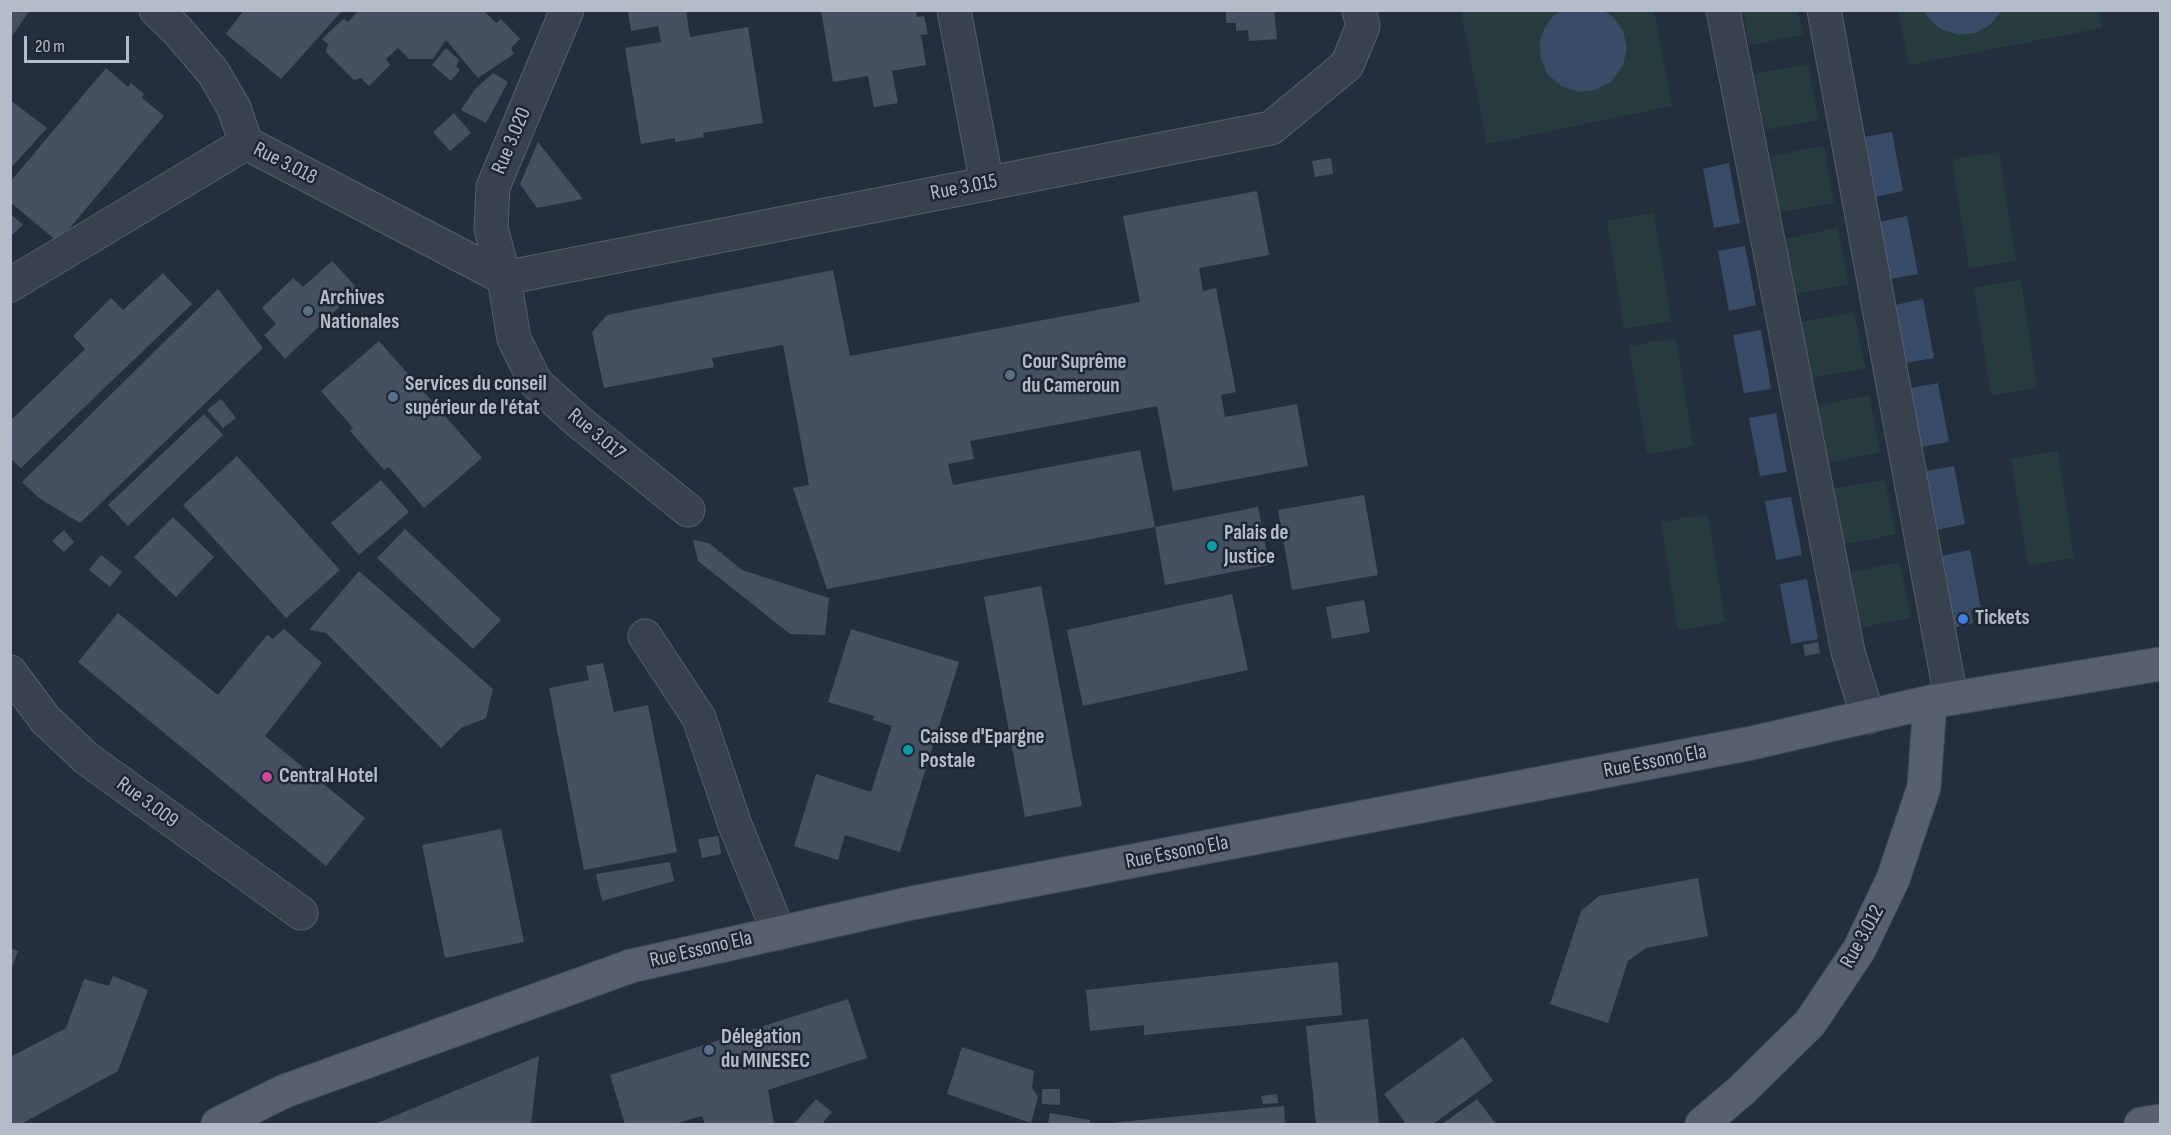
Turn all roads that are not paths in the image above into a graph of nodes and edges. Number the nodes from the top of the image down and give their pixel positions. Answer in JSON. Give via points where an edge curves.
{"nodes":[{"id":1,"x":156,"y":10,"type":"edge"},
{"id":2,"x":567,"y":10,"type":"edge"},
{"id":3,"x":954,"y":10,"type":"edge"},
{"id":4,"x":1359,"y":10,"type":"edge"},
{"id":5,"x":1723,"y":10,"type":"edge"},
{"id":6,"x":1824,"y":10,"type":"edge"},
{"id":7,"x":246,"y":143,"type":"junction"},
{"id":8,"x":987,"y":184,"type":"junction"},
{"id":9,"x":504,"y":278,"type":"junction"},
{"id":10,"x":10,"y":285,"type":"edge"},
{"id":11,"x":688,"y":510,"type":"dead end"},
{"id":12,"x":645,"y":636,"type":"dead end"},
{"id":13,"x":2160,"y":664,"type":"edge"},
{"id":14,"x":10,"y":672,"type":"edge"},
{"id":15,"x":1941,"y":700,"type":"junction"},
{"id":16,"x":1868,"y":717,"type":"junction"},
{"id":17,"x":301,"y":913,"type":"dead end"},
{"id":18,"x":779,"y":933,"type":"junction"},
{"id":19,"x":2160,"y":1120,"type":"edge"},
{"id":20,"x":218,"y":1125,"type":"edge"},
{"id":21,"x":1702,"y":1125,"type":"edge"},
{"id":22,"x":2141,"y":1125,"type":"edge"}],
"edges":[{"from":1,"to":7,"type":"street","via":[[213,72],[234,108]]},
{"from":2,"to":9,"type":"street","name":"Rue 3.020","via":[[493,187],[491,228]]},
{"from":3,"to":8,"type":"street"},
{"from":4,"to":8,"type":"street","name":"Rue 3.015","via":[[1363,26],[1347,65],[1271,128]]},
{"from":5,"to":16,"type":"street","via":[[1848,652]]},
{"from":6,"to":15,"type":"street"},
{"from":7,"to":9,"type":"street","name":"Rue 3.018"},
{"from":7,"to":10,"type":"street","name":"Rue 3.018"},
{"from":8,"to":9,"type":"street","name":"Rue 3.015"},
{"from":9,"to":11,"type":"street","name":"Rue 3.017","via":[[514,339],[536,383]]},
{"from":12,"to":18,"type":"street","via":[[699,718],[735,825]]},
{"from":13,"to":15,"type":"main road","name":"Rue Essono Ela"},
{"from":14,"to":17,"type":"street","name":"Rue 3.009","via":[[45,719],[86,758]]},
{"from":15,"to":16,"type":"main road","name":"Rue Essono Ela"},
{"from":15,"to":21,"type":"main road","name":"Rue 3.012","via":[[1924,787],[1893,879],[1859,950],[1810,1023]]},
{"from":16,"to":18,"type":"main road","name":"Rue Essono Ela","via":[[1752,743],[912,903]]},
{"from":18,"to":20,"type":"main road","name":"Rue Essono Ela","via":[[632,966],[285,1091]]},
{"from":19,"to":22,"type":"main road"}]}
